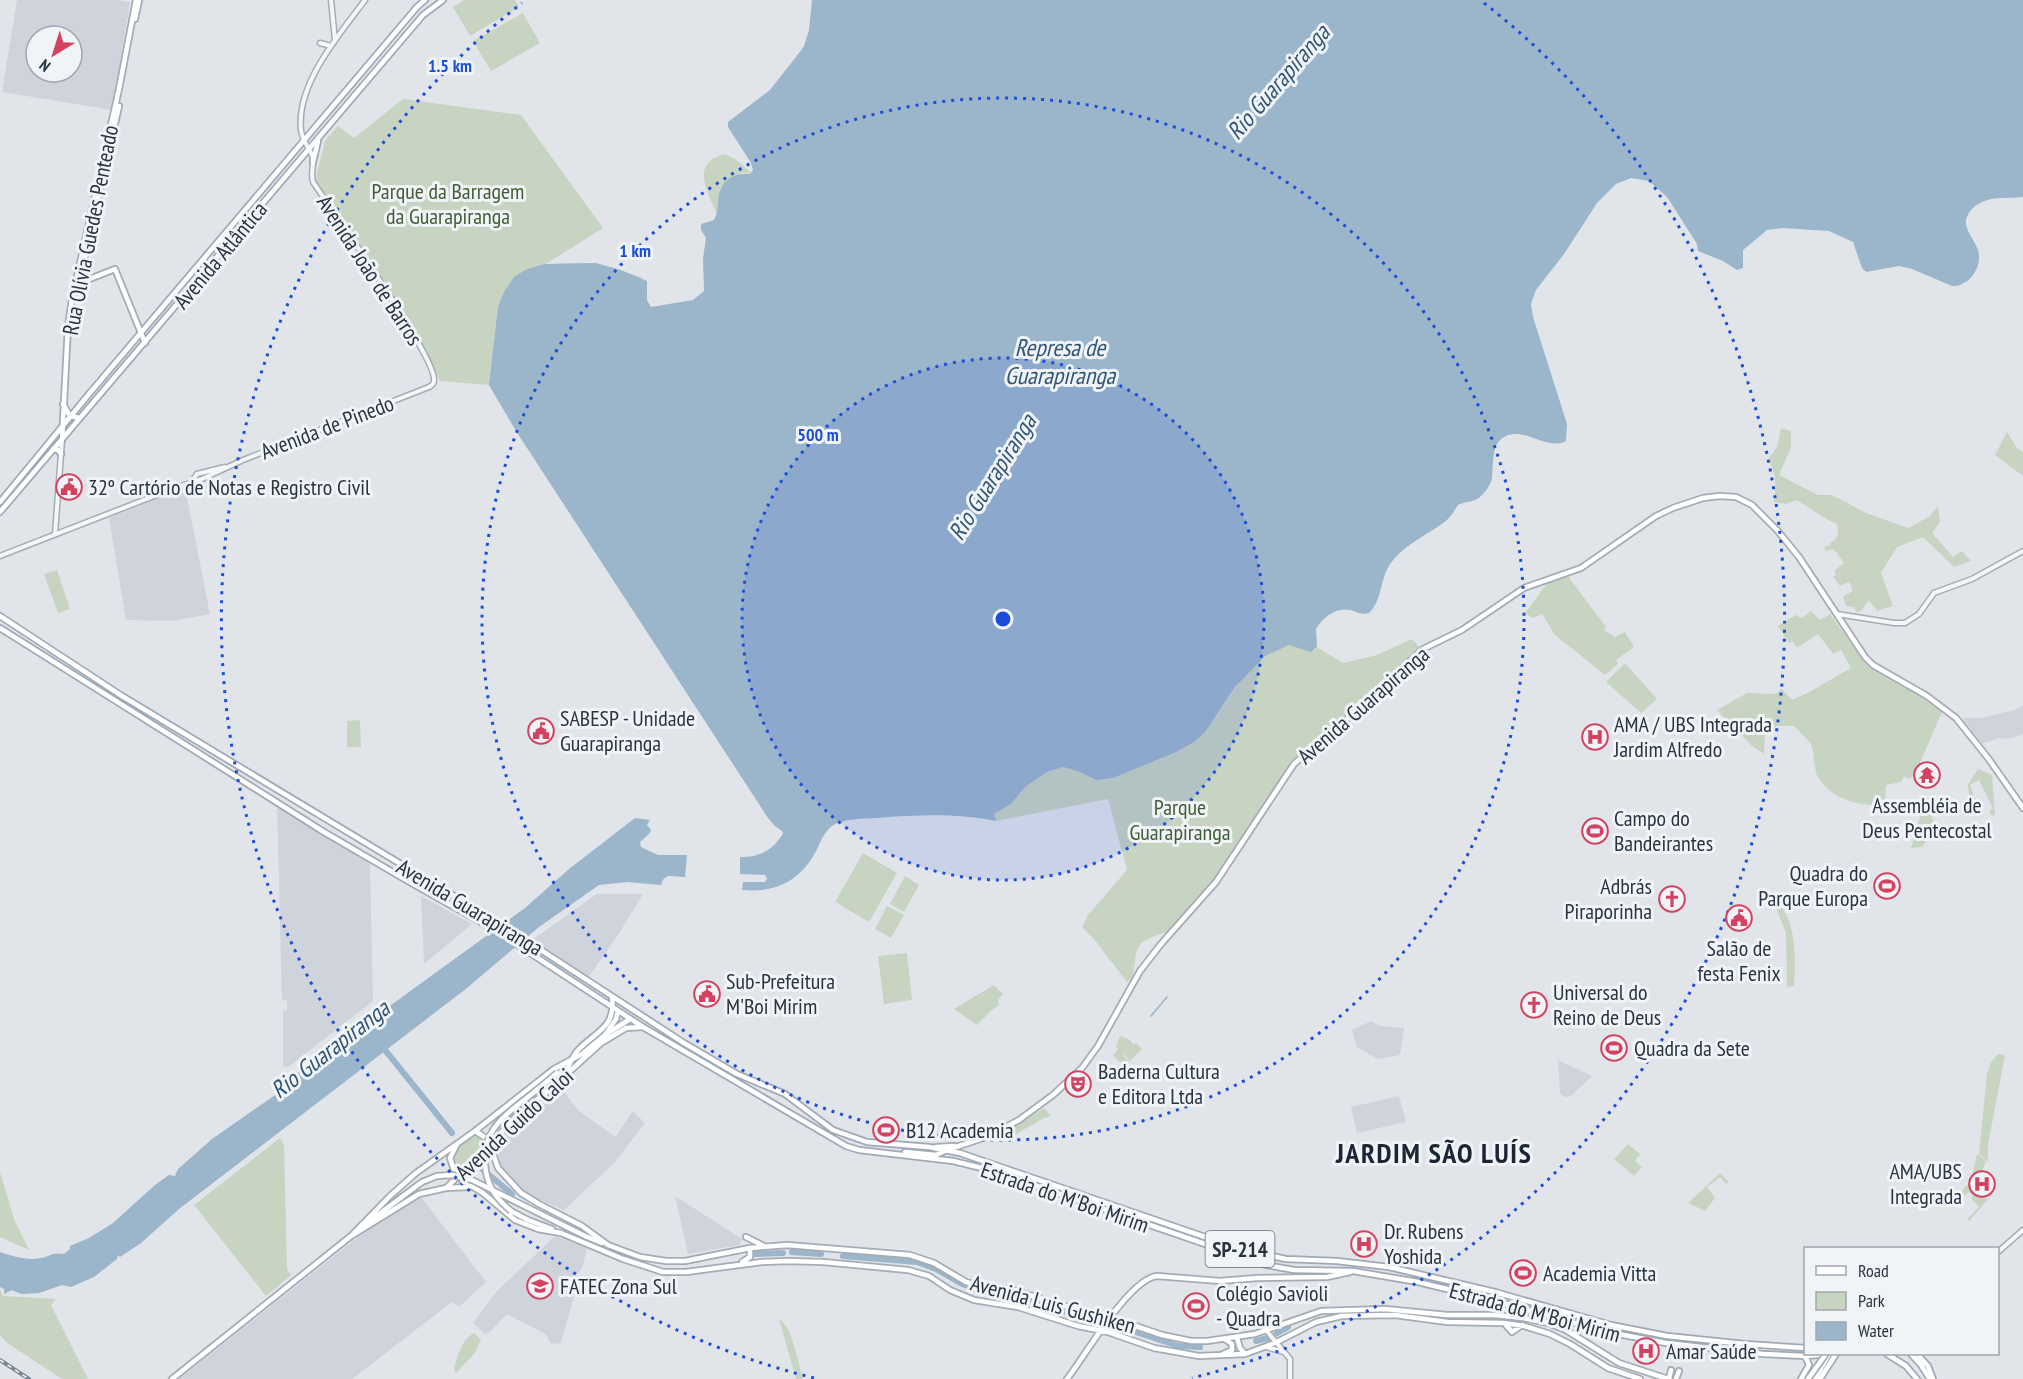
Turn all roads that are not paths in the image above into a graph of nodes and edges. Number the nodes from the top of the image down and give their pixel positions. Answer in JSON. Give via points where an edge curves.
{"nodes":[{"id":1,"x":137,"y":0,"type":"edge"},
{"id":2,"x":331,"y":0,"type":"edge"},
{"id":3,"x":365,"y":0,"type":"edge"},
{"id":4,"x":425,"y":0,"type":"edge"},
{"id":5,"x":443,"y":0,"type":"edge"},
{"id":6,"x":335,"y":40,"type":"junction"},
{"id":7,"x":320,"y":43,"type":"dead end"},
{"id":8,"x":331,"y":46,"type":"junction"},
{"id":9,"x":125,"y":67,"type":"junction"},
{"id":10,"x":318,"y":140,"type":"junction"},
{"id":11,"x":304,"y":142,"type":"junction"},
{"id":12,"x":309,"y":150,"type":"junction"},
{"id":13,"x":313,"y":162,"type":"junction"},
{"id":14,"x":87,"y":280,"type":"junction"},
{"id":15,"x":73,"y":292,"type":"junction"},
{"id":16,"x":142,"y":333,"type":"junction"},
{"id":17,"x":145,"y":343,"type":"junction"},
{"id":18,"x":429,"y":387,"type":"joint"},
{"id":19,"x":63,"y":404,"type":"junction"},
{"id":20,"x":70,"y":416,"type":"junction"},
{"id":21,"x":81,"y":418,"type":"junction"},
{"id":22,"x":62,"y":426,"type":"junction"},
{"id":23,"x":62,"y":440,"type":"junction"},
{"id":24,"x":53,"y":449,"type":"junction"},
{"id":25,"x":61,"y":454,"type":"junction"},
{"id":26,"x":225,"y":467,"type":"junction"},
{"id":27,"x":191,"y":482,"type":"junction"},
{"id":28,"x":0,"y":501,"type":"edge"},
{"id":29,"x":0,"y":512,"type":"edge"},
{"id":30,"x":55,"y":534,"type":"junction"},
{"id":31,"x":2023,"y":551,"type":"edge"},
{"id":32,"x":0,"y":556,"type":"edge"},
{"id":33,"x":1837,"y":614,"type":"junction"},
{"id":34,"x":0,"y":616,"type":"edge"},
{"id":35,"x":0,"y":628,"type":"edge"},
{"id":36,"x":305,"y":806,"type":"junction"},
{"id":37,"x":2023,"y":808,"type":"edge"},
{"id":38,"x":293,"y":812,"type":"junction"},
{"id":39,"x":425,"y":880,"type":"junction"},
{"id":40,"x":408,"y":881,"type":"junction"},
{"id":41,"x":612,"y":997,"type":"junction"},
{"id":42,"x":613,"y":1008,"type":"junction"},
{"id":43,"x":618,"y":1011,"type":"junction"},
{"id":44,"x":641,"y":1016,"type":"junction"},
{"id":45,"x":630,"y":1019,"type":"junction"},
{"id":46,"x":642,"y":1028,"type":"junction"},
{"id":47,"x":605,"y":1035,"type":"junction"},
{"id":48,"x":573,"y":1058,"type":"junction"},
{"id":49,"x":564,"y":1063,"type":"junction"},
{"id":50,"x":565,"y":1074,"type":"junction"},
{"id":51,"x":475,"y":1131,"type":"junction"},
{"id":52,"x":497,"y":1136,"type":"junction"},
{"id":53,"x":457,"y":1144,"type":"junction"},
{"id":54,"x":490,"y":1145,"type":"junction"},
{"id":55,"x":960,"y":1146,"type":"junction"},
{"id":56,"x":929,"y":1147,"type":"junction"},
{"id":57,"x":946,"y":1150,"type":"junction"},
{"id":58,"x":960,"y":1153,"type":"junction"},
{"id":59,"x":896,"y":1154,"type":"junction"},
{"id":60,"x":496,"y":1162,"type":"junction"},
{"id":61,"x":451,"y":1163,"type":"junction"},
{"id":62,"x":464,"y":1170,"type":"junction"},
{"id":63,"x":458,"y":1176,"type":"junction"},
{"id":64,"x":471,"y":1187,"type":"junction"},
{"id":65,"x":446,"y":1188,"type":"junction"},
{"id":66,"x":1162,"y":1222,"type":"junction"},
{"id":67,"x":1149,"y":1225,"type":"junction"},
{"id":68,"x":2023,"y":1230,"type":"edge"},
{"id":69,"x":561,"y":1233,"type":"junction"},
{"id":70,"x":352,"y":1234,"type":"junction"},
{"id":71,"x":746,"y":1236,"type":"dead end"},
{"id":72,"x":608,"y":1245,"type":"junction"},
{"id":73,"x":764,"y":1246,"type":"junction"},
{"id":74,"x":750,"y":1248,"type":"junction"},
{"id":75,"x":1999,"y":1251,"type":"edge"},
{"id":76,"x":1337,"y":1261,"type":"junction"},
{"id":77,"x":728,"y":1266,"type":"junction"},
{"id":78,"x":1332,"y":1270,"type":"junction"},
{"id":79,"x":1353,"y":1271,"type":"junction"},
{"id":80,"x":1327,"y":1277,"type":"junction"},
{"id":81,"x":1110,"y":1317,"type":"junction"},
{"id":82,"x":1102,"y":1330,"type":"junction"},
{"id":83,"x":1266,"y":1330,"type":"junction"},
{"id":84,"x":1237,"y":1338,"type":"junction"},
{"id":85,"x":1220,"y":1339,"type":"junction"},
{"id":86,"x":1277,"y":1342,"type":"junction"},
{"id":87,"x":1266,"y":1347,"type":"junction"},
{"id":88,"x":1804,"y":1348,"type":"edge"},
{"id":89,"x":1245,"y":1354,"type":"junction"},
{"id":90,"x":1287,"y":1354,"type":"junction"},
{"id":91,"x":1816,"y":1355,"type":"edge"},
{"id":92,"x":1828,"y":1355,"type":"edge"},
{"id":93,"x":1828,"y":1355,"type":"edge"},
{"id":94,"x":1835,"y":1355,"type":"edge"},
{"id":95,"x":1890,"y":1355,"type":"edge"},
{"id":96,"x":1913,"y":1355,"type":"edge"},
{"id":97,"x":1919,"y":1355,"type":"edge"},
{"id":98,"x":1804,"y":1356,"type":"junction"},
{"id":99,"x":1214,"y":1357,"type":"junction"},
{"id":100,"x":1671,"y":1370,"type":"dead end"},
{"id":101,"x":1679,"y":1371,"type":"dead end"},
{"id":102,"x":1931,"y":1378,"type":"edge"},
{"id":103,"x":172,"y":1379,"type":"edge"},
{"id":104,"x":1067,"y":1379,"type":"edge"},
{"id":105,"x":1290,"y":1379,"type":"edge"},
{"id":106,"x":1640,"y":1379,"type":"edge"},
{"id":107,"x":1669,"y":1379,"type":"edge"},
{"id":108,"x":1676,"y":1379,"type":"edge"},
{"id":109,"x":1801,"y":1379,"type":"edge"},
{"id":110,"x":1808,"y":1379,"type":"edge"},
{"id":111,"x":1815,"y":1379,"type":"edge"},
{"id":112,"x":1820,"y":1379,"type":"edge"},
{"id":113,"x":1917,"y":1379,"type":"edge"}],
"edges":[{"from":1,"to":9,"type":"main road","name":"Rua Olívia Guedes Penteado"},
{"from":2,"to":6,"type":"street"},
{"from":3,"to":6,"type":"street"},
{"from":4,"to":11,"type":"main road","name":"Avenida Atlântica"},
{"from":5,"to":10,"type":"main road","name":"Avenida Atlântica","via":[[423,15]]},
{"from":6,"to":8,"type":"street"},
{"from":7,"to":8,"type":"street"},
{"from":8,"to":11,"type":"street","via":[[316,70],[303,109]]},
{"from":9,"to":14,"type":"main road","name":"Rua Olívia Guedes Penteado","via":[[81,274]]},
{"from":9,"to":15,"type":"main road","name":"Rua Olívia Guedes Penteado"},
{"from":10,"to":12,"type":"main road","name":"Avenida Atlântica"},
{"from":10,"to":13,"type":"main road"},
{"from":11,"to":12,"type":"street","name":"Avenida João de Barros"},
{"from":11,"to":16,"type":"main road","name":"Avenida Atlântica"},
{"from":12,"to":13,"type":"street","name":"Avenida João de Barros"},
{"from":12,"to":17,"type":"main road","name":"Avenida Atlântica"},
{"from":13,"to":18,"type":"street","name":"Avenida João de Barros","via":[[313,182],[424,352],[434,378]]},
{"from":14,"to":15,"type":"main road"},
{"from":14,"to":16,"type":"main road","via":[[115,269]]},
{"from":15,"to":19,"type":"main road","name":"Rua Olívia Guedes Penteado"},
{"from":16,"to":17,"type":"main road"},
{"from":16,"to":20,"type":"main road","name":"Avenida Atlântica"},
{"from":17,"to":21,"type":"main road","name":"Avenida Atlântica"},
{"from":18,"to":26,"type":"street","name":"Avenida de Pinedo"},
{"from":19,"to":20,"type":"main road"},
{"from":19,"to":22,"type":"main road","name":"Rua Olívia Guedes Penteado"},
{"from":20,"to":21,"type":"main road"},
{"from":20,"to":22,"type":"main road","name":"Avenida Atlântica"},
{"from":21,"to":23,"type":"main road","name":"Avenida Atlântica"},
{"from":22,"to":23,"type":"main road","name":"Rua Olívia Guedes Penteado"},
{"from":22,"to":28,"type":"main road","name":"Avenida Atlântica"},
{"from":23,"to":24,"type":"main road","name":"Avenida Atlântica"},
{"from":23,"to":25,"type":"street","name":"Rua Olívia Guedes Penteado"},
{"from":24,"to":25,"type":"main road"},
{"from":24,"to":29,"type":"main road","name":"Avenida Atlântica"},
{"from":25,"to":30,"type":"street","name":"Rua Olívia Guedes Penteado"},
{"from":26,"to":27,"type":"street","name":"Avenida de Pinedo"},
{"from":26,"to":27,"type":"street","name":"Avenida de Pinedo","via":[[197,474]]},
{"from":27,"to":30,"type":"street","name":"Avenida de Pinedo"},
{"from":30,"to":32,"type":"street","name":"Avenida de Pinedo"},
{"from":31,"to":33,"type":"street","via":[[1972,579],[1934,593],[1918,614],[1905,623]]},
{"from":33,"to":37,"type":"main road","name":"Avenida Guarapiranga","via":[[1869,661],[1927,696],[1962,724]]},
{"from":33,"to":55,"type":"main road","name":"Avenida Guarapiranga","via":[[1777,530],[1752,504],[1727,496],[1703,498],[1673,508],[1581,568],[1524,588],[1462,630],[1424,649],[1294,764],[1216,882],[1140,971],[1082,1068],[1019,1120]]},
{"from":34,"to":36,"type":"main road","name":"Avenida Guarapiranga","via":[[122,696]]},
{"from":35,"to":38,"type":"main road","name":"Avenida Guarapiranga"},
{"from":36,"to":38,"type":"main road"},
{"from":36,"to":39,"type":"main road","name":"Avenida Guarapiranga"},
{"from":38,"to":40,"type":"main road","name":"Avenida Guarapiranga"},
{"from":39,"to":40,"type":"main road","via":[[421,884]]},
{"from":39,"to":41,"type":"main road","name":"Avenida Guarapiranga"},
{"from":40,"to":42,"type":"main road","name":"Avenida Guarapiranga","via":[[476,918]]},
{"from":41,"to":42,"type":"main road"},
{"from":41,"to":44,"type":"main road","name":"Avenida Guarapiranga"},
{"from":42,"to":43,"type":"main road","name":"Avenida Guarapiranga"},
{"from":42,"to":48,"type":"main road","via":[[606,1026]]},
{"from":43,"to":45,"type":"main road","name":"Avenida Guarapiranga"},
{"from":43,"to":47,"type":"main road"},
{"from":44,"to":45,"type":"main road","name":"Avenida Guido Caloi"},
{"from":44,"to":56,"type":"main road","name":"Avenida Guarapiranga","via":[[730,1070],[785,1094],[841,1134],[867,1142]]},
{"from":45,"to":46,"type":"main road","name":"Avenida Guarapiranga"},
{"from":45,"to":47,"type":"main road","name":"Avenida Guido Caloi"},
{"from":46,"to":50,"type":"main road","name":"Avenida Guido Caloi","via":[[627,1027],[614,1034]]},
{"from":46,"to":59,"type":"main road","name":"Avenida Guarapiranga","via":[[840,1144]]},
{"from":47,"to":48,"type":"main road","name":"Avenida Guido Caloi"},
{"from":48,"to":49,"type":"main road","name":"Avenida Guido Caloi"},
{"from":48,"to":50,"type":"main road"},
{"from":49,"to":51,"type":"main road","name":"Avenida Guido Caloi"},
{"from":49,"to":69,"type":"main road","bridge":true,"via":[[501,1119],[490,1134],[485,1154],[487,1178],[495,1195],[510,1211]]},
{"from":50,"to":52,"type":"main road","name":"Avenida Guido Caloi"},
{"from":51,"to":53,"type":"main road","name":"Avenida Guido Caloi"},
{"from":51,"to":54,"type":"main road","name":"Avenida Luis Gushiken","via":[[484,1135]]},
{"from":52,"to":54,"type":"main road","name":"Avenida Guido Caloi"},
{"from":52,"to":60,"type":"main road"},
{"from":53,"to":61,"type":"main road","via":[[450,1154]]},
{"from":53,"to":70,"type":"main road","name":"Avenida Guido Caloi","via":[[407,1180]]},
{"from":54,"to":60,"type":"main road","name":"Avenida Luis Gushiken"},
{"from":54,"to":62,"type":"main road","name":"Avenida Guido Caloi"},
{"from":55,"to":56,"type":"main road","name":"Avenida Guarapiranga"},
{"from":55,"to":57,"type":"main road","name":"Avenida Guarapiranga"},
{"from":55,"to":58,"type":"main road"},
{"from":56,"to":57,"type":"main road","name":"Estrada do M'Boi Mirim","number":"SP-214"},
{"from":57,"to":58,"type":"main road","name":"Estrada do M'Boi Mirim","number":"SP-214"},
{"from":57,"to":59,"type":"main road","via":[[936,1155]]},
{"from":58,"to":66,"type":"main road","name":"Estrada do M'Boi Mirim","number":"SP-214"},
{"from":59,"to":67,"type":"main road","name":"Estrada do M'Boi Mirim","number":"SP-214","via":[[990,1170]]},
{"from":60,"to":72,"type":"main road","name":"Avenida Luis Gushiken","via":[[521,1193]]},
{"from":61,"to":62,"type":"main road"},
{"from":61,"to":63,"type":"main road","name":"Avenida Luis Gushiken"},
{"from":62,"to":63,"type":"main road","name":"Avenida Guido Caloi"},
{"from":63,"to":64,"type":"main road","name":"Avenida Luis Gushiken"},
{"from":63,"to":65,"type":"main road","name":"Avenida Guido Caloi"},
{"from":64,"to":65,"type":"main road"},
{"from":64,"to":69,"type":"main road","name":"Avenida Luis Gushiken","via":[[515,1220]]},
{"from":65,"to":70,"type":"main road","name":"Avenida Guido Caloi","via":[[419,1194]]},
{"from":66,"to":67,"type":"main road"},
{"from":66,"to":76,"type":"main road","name":"Estrada do M'Boi Mirim","number":"SP-214","via":[[1268,1256]]},
{"from":67,"to":78,"type":"main road","name":"Estrada do M'Boi Mirim","number":"SP-214","via":[[1266,1264],[1294,1270]]},
{"from":68,"to":75,"type":"street"},
{"from":69,"to":77,"type":"main road","name":"Avenida Luis Gushiken","via":[[663,1272]]},
{"from":70,"to":72,"type":"main road","bridge":true,"via":[[428,1178],[445,1174],[485,1186]]},
{"from":70,"to":103,"type":"main road","name":"Avenida Guido Caloi"},
{"from":71,"to":73,"type":"main road"},
{"from":72,"to":74,"type":"main road","name":"Avenida Luis Gushiken","via":[[640,1257],[676,1261]]},
{"from":73,"to":74,"type":"main road","name":"Avenida Luis Gushiken"},
{"from":73,"to":81,"type":"main road","name":"Avenida Luis Gushiken","via":[[910,1255],[934,1263],[966,1282],[1013,1290]]},
{"from":74,"to":77,"type":"main road","via":[[748,1259]]},
{"from":76,"to":78,"type":"main road"},
{"from":76,"to":88,"type":"main road","name":"Estrada do M'Boi Mirim","number":"SP-214","via":[[1436,1277],[1655,1334]]},
{"from":77,"to":82,"type":"main road","name":"Avenida Luis Gushiken","via":[[788,1261],[908,1270],[929,1276],[974,1300],[1018,1307]]},
{"from":78,"to":79,"type":"main road","name":"Estrada do M'Boi Mirim","number":"SP-214"},
{"from":78,"to":80,"type":"main road"},
{"from":79,"to":80,"type":"main road"},
{"from":79,"to":98,"type":"main road","name":"Estrada do M'Boi Mirim","number":"SP-214","via":[[1430,1284],[1634,1338]]},
{"from":80,"to":81,"type":"main road","via":[[1204,1281],[1152,1277]]},
{"from":81,"to":82,"type":"main road"},
{"from":81,"to":85,"type":"main road","name":"Avenida Luis Gushiken","via":[[1178,1339]]},
{"from":82,"to":99,"type":"main road","name":"Avenida Luis Gushiken","via":[[1189,1356]]},
{"from":82,"to":104,"type":"main road"},
{"from":83,"to":84,"type":"main road","name":"Avenida Luis Gushiken"},
{"from":83,"to":86,"type":"street"},
{"from":83,"to":107,"type":"main road","name":"Avenida Luis Gushiken","via":[[1322,1311],[1385,1309],[1523,1318],[1566,1330],[1619,1363]]},
{"from":84,"to":85,"type":"main road","name":"Avenida Luis Gushiken"},
{"from":84,"to":89,"type":"main road"},
{"from":85,"to":99,"type":"main road","via":[[1231,1342],[1232,1350]]},
{"from":86,"to":87,"type":"main road","name":"Avenida Luis Gushiken"},
{"from":86,"to":90,"type":"street"},
{"from":86,"to":106,"type":"main road","name":"Avenida Luis Gushiken","via":[[1316,1322],[1342,1316],[1395,1315],[1447,1322],[1503,1323],[1512,1332],[1523,1326],[1570,1344],[1608,1368]]},
{"from":87,"to":89,"type":"main road","name":"Avenida Luis Gushiken"},
{"from":87,"to":90,"type":"street"},
{"from":89,"to":99,"type":"main road","name":"Avenida Luis Gushiken"},
{"from":90,"to":105,"type":"street","via":[[1291,1361]]},
{"from":91,"to":98,"type":"main road","name":"Estrada do M'Boi Mirim","number":"SP-214"},
{"from":92,"to":110,"type":"main road","bridge":true},
{"from":93,"to":111,"type":"main road"},
{"from":94,"to":112,"type":"main road"},
{"from":95,"to":113,"type":"main road"},
{"from":96,"to":102,"type":"main road"},
{"from":97,"to":102,"type":"main road","via":[[1928,1366]]},
{"from":98,"to":109,"type":"main road","via":[[1809,1365]]},
{"from":100,"to":107,"type":"main road"},
{"from":101,"to":108,"type":"main road"}]}
